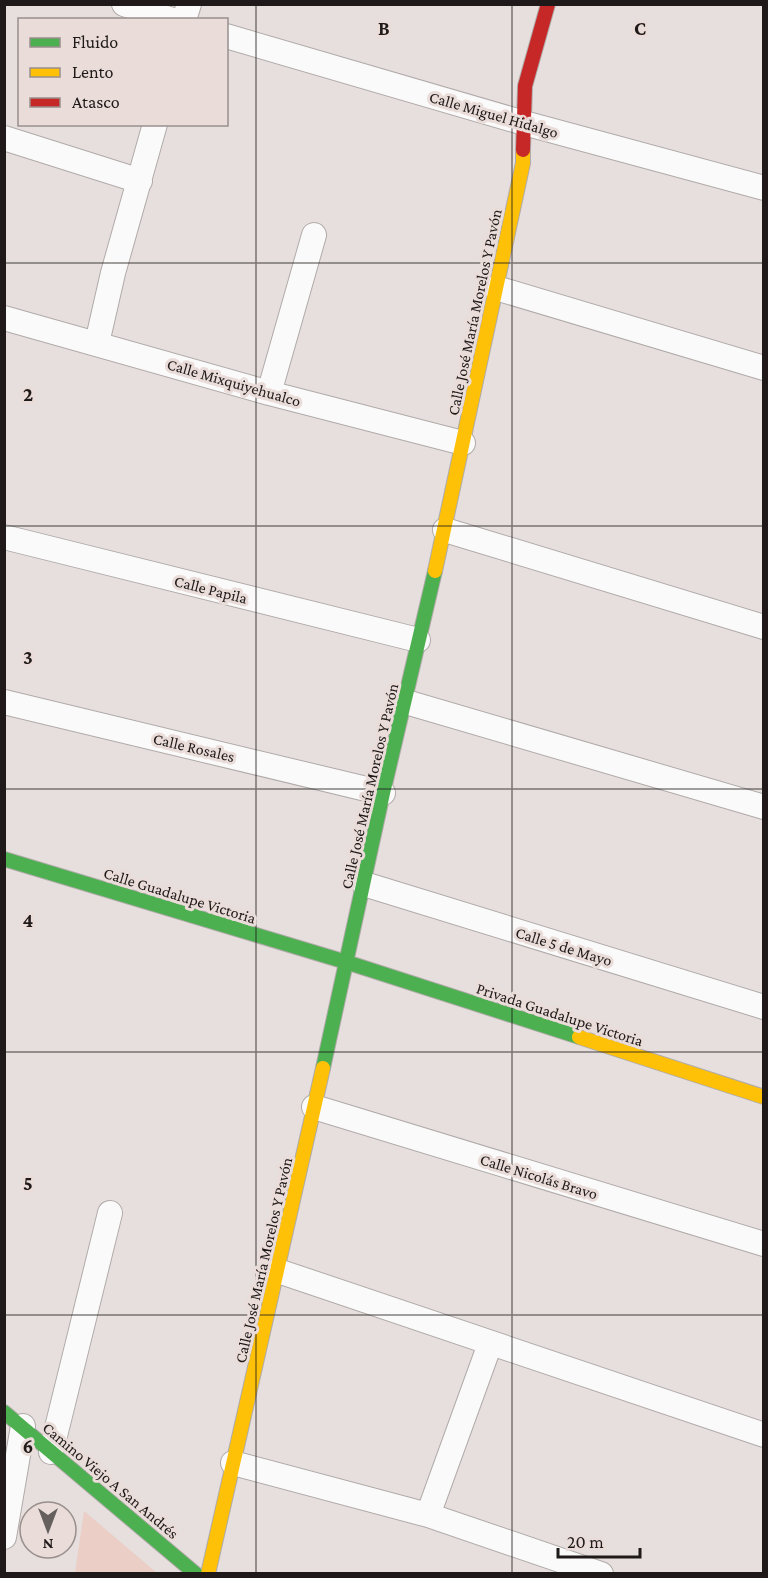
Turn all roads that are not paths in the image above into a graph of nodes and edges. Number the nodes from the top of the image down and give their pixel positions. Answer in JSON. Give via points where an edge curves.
{"nodes":[{"id":1,"x":124,"y":4,"type":"edge"},
{"id":2,"x":548,"y":4,"type":"edge"},
{"id":3,"x":166,"y":18,"type":"edge"},
{"id":4,"x":228,"y":37,"type":"edge"},
{"id":5,"x":524,"y":123,"type":"junction"},
{"id":6,"x":154,"y":126,"type":"edge"},
{"id":7,"x":4,"y":138,"type":"edge"},
{"id":8,"x":140,"y":182,"type":"junction"},
{"id":9,"x":764,"y":188,"type":"edge"},
{"id":10,"x":314,"y":236,"type":"dead end"},
{"id":11,"x":496,"y":288,"type":"junction"},
{"id":12,"x":4,"y":318,"type":"edge"},
{"id":13,"x":97,"y":343,"type":"junction"},
{"id":14,"x":764,"y":368,"type":"edge"},
{"id":15,"x":269,"y":393,"type":"junction"},
{"id":16,"x":463,"y":443,"type":"junction"},
{"id":17,"x":445,"y":530,"type":"junction"},
{"id":18,"x":4,"y":537,"type":"edge"},
{"id":19,"x":764,"y":627,"type":"edge"},
{"id":20,"x":418,"y":640,"type":"junction"},
{"id":21,"x":4,"y":702,"type":"edge"},
{"id":22,"x":406,"y":702,"type":"junction"},
{"id":23,"x":383,"y":793,"type":"junction"},
{"id":24,"x":764,"y":807,"type":"edge"},
{"id":25,"x":4,"y":859,"type":"edge"},
{"id":26,"x":364,"y":884,"type":"junction"},
{"id":27,"x":346,"y":962,"type":"junction"},
{"id":28,"x":764,"y":1007,"type":"edge"},
{"id":29,"x":764,"y":1097,"type":"edge"},
{"id":30,"x":314,"y":1107,"type":"junction"},
{"id":31,"x":110,"y":1214,"type":"dead end"},
{"id":32,"x":764,"y":1244,"type":"edge"},
{"id":33,"x":278,"y":1271,"type":"junction"},
{"id":34,"x":490,"y":1344,"type":"junction"},
{"id":35,"x":14,"y":1419,"type":"edge"},
{"id":36,"x":764,"y":1436,"type":"edge"},
{"id":37,"x":51,"y":1452,"type":"junction"},
{"id":38,"x":233,"y":1463,"type":"junction"},
{"id":39,"x":428,"y":1515,"type":"junction"},
{"id":40,"x":4,"y":1538,"type":"edge"},
{"id":41,"x":196,"y":1574,"type":"edge"},
{"id":42,"x":208,"y":1574,"type":"edge"},
{"id":43,"x":601,"y":1574,"type":"edge"}],
"edges":[{"from":1,"to":3,"type":"street"},
{"from":2,"to":5,"type":"street","name":"Calle José María Morelos Y Pavón","via":[[525,86]]},
{"from":4,"to":5,"type":"street","name":"Calle Miguel Hidalgo"},
{"from":5,"to":9,"type":"street","name":"Calle Miguel Hidalgo"},
{"from":5,"to":11,"type":"street","name":"Calle José María Morelos Y Pavón","via":[[523,163]]},
{"from":6,"to":8,"type":"street"},
{"from":7,"to":8,"type":"street"},
{"from":8,"to":13,"type":"street"},
{"from":10,"to":15,"type":"street"},
{"from":11,"to":14,"type":"street"},
{"from":11,"to":16,"type":"street","name":"Calle José María Morelos Y Pavón"},
{"from":12,"to":13,"type":"street","name":"Calle Mixquiyehualco"},
{"from":13,"to":15,"type":"street","name":"Calle Mixquiyehualco"},
{"from":15,"to":16,"type":"street","name":"Calle Mixquiyehualco"},
{"from":16,"to":17,"type":"street","name":"Calle José María Morelos Y Pavón"},
{"from":17,"to":19,"type":"street"},
{"from":17,"to":20,"type":"street","name":"Calle José María Morelos Y Pavón"},
{"from":18,"to":20,"type":"street","name":"Calle Papila"},
{"from":20,"to":22,"type":"street","name":"Calle José María Morelos Y Pavón"},
{"from":21,"to":23,"type":"street","name":"Calle Rosales"},
{"from":22,"to":23,"type":"street","name":"Calle José María Morelos Y Pavón"},
{"from":22,"to":24,"type":"street"},
{"from":23,"to":26,"type":"street","name":"Calle José María Morelos Y Pavón"},
{"from":25,"to":27,"type":"street","name":"Calle Guadalupe Victoria"},
{"from":26,"to":27,"type":"street","name":"Calle José María Morelos Y Pavón"},
{"from":26,"to":28,"type":"street","name":"Calle 5 de Mayo"},
{"from":27,"to":29,"type":"street","name":"Privada Guadalupe Victoria"},
{"from":27,"to":30,"type":"street","name":"Calle José María Morelos Y Pavón"},
{"from":30,"to":32,"type":"street","name":"Calle Nicolás Bravo"},
{"from":30,"to":33,"type":"street","name":"Calle José María Morelos Y Pavón"},
{"from":31,"to":37,"type":"street"},
{"from":33,"to":34,"type":"street"},
{"from":33,"to":38,"type":"street","name":"Calle José María Morelos Y Pavón"},
{"from":34,"to":36,"type":"street"},
{"from":34,"to":39,"type":"street"},
{"from":35,"to":37,"type":"street","name":"Camino Viejo A San Andrés"},
{"from":35,"to":40,"type":"street"},
{"from":37,"to":41,"type":"street","name":"Camino Viejo A San Andrés"},
{"from":38,"to":39,"type":"street"},
{"from":38,"to":42,"type":"street","name":"Calle José María Morelos Y Pavón"},
{"from":39,"to":43,"type":"street"}]}
